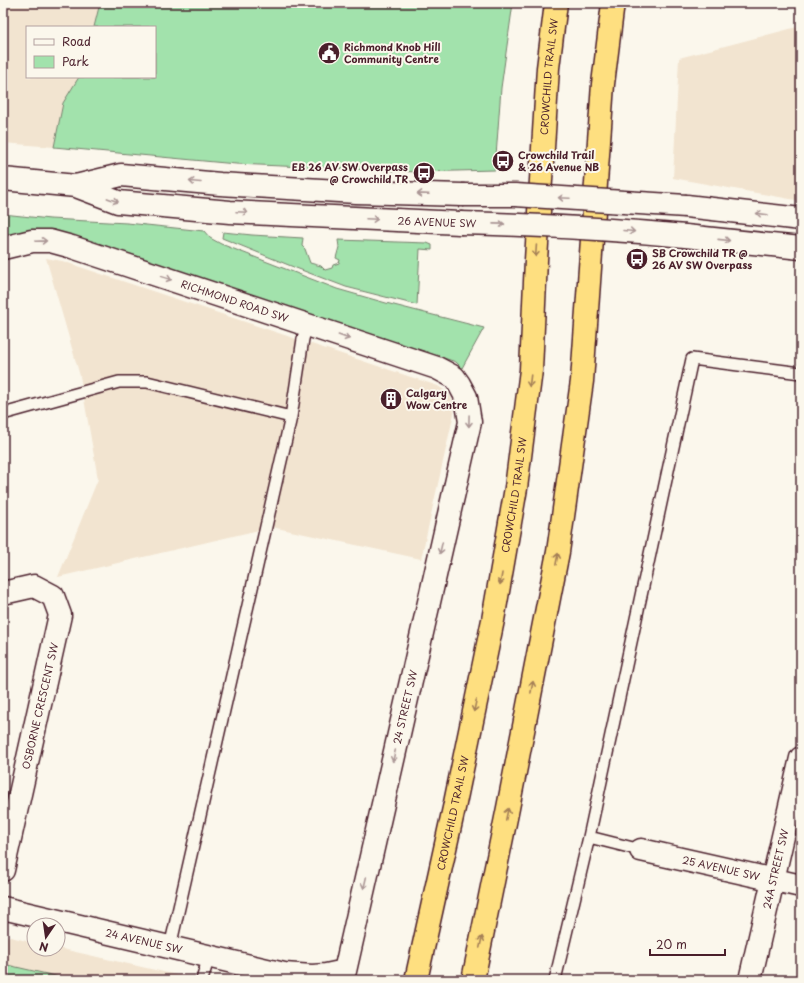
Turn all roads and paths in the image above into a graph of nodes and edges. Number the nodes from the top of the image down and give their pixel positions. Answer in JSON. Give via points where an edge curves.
{"nodes":[{"id":1,"x":556,"y":3,"type":"edge"},
{"id":2,"x":613,"y":3,"type":"edge"},
{"id":3,"x":3,"y":179,"type":"edge"},
{"id":4,"x":76,"y":186,"type":"junction"},
{"id":5,"x":801,"y":219,"type":"edge"},
{"id":6,"x":3,"y":248,"type":"edge"},
{"id":7,"x":801,"y":248,"type":"edge"},
{"id":8,"x":307,"y":324,"type":"junction"},
{"id":9,"x":801,"y":373,"type":"edge"},
{"id":10,"x":459,"y":384,"type":"joint"},
{"id":11,"x":3,"y":414,"type":"edge"},
{"id":12,"x":291,"y":418,"type":"junction"},
{"id":13,"x":3,"y":593,"type":"edge"},
{"id":14,"x":801,"y":758,"type":"edge"},
{"id":15,"x":589,"y":837,"type":"junction"},
{"id":16,"x":641,"y":850,"type":"joint"},
{"id":17,"x":3,"y":870,"type":"edge"},
{"id":18,"x":773,"y":880,"type":"junction"},
{"id":19,"x":801,"y":886,"type":"edge"},
{"id":20,"x":3,"y":908,"type":"edge"},
{"id":21,"x":170,"y":947,"type":"junction"},
{"id":22,"x":208,"y":956,"type":"junction"},
{"id":23,"x":284,"y":974,"type":"joint"},
{"id":24,"x":202,"y":980,"type":"edge"},
{"id":25,"x":416,"y":980,"type":"edge"},
{"id":26,"x":473,"y":980,"type":"edge"},
{"id":27,"x":555,"y":980,"type":"edge"},
{"id":28,"x":750,"y":980,"type":"edge"}],
"edges":[{"from":1,"to":25,"type":"highway","name":"CROWCHILD TRAIL SW","one_way":true,"via":[[548,68],[531,370],[516,488],[493,620]]},
{"from":26,"to":2,"type":"highway","one_way":true,"via":[[558,552],[582,381],[603,84]]},
{"from":3,"to":4,"type":"street","name":"26 AVENUE SW"},
{"from":5,"to":4,"type":"street","name":"26 AVENUE SW","one_way":true,"bridge":true,"via":[[686,206],[515,196],[356,192],[121,175]]},
{"from":4,"to":7,"type":"street","name":"26 AVENUE SW","one_way":true,"bridge":true,"via":[[118,202],[230,212],[620,230]]},
{"from":6,"to":8,"type":"street","name":"RICHMOND ROAD SW","one_way":true,"via":[[50,241]]},
{"from":8,"to":10,"type":"street","name":"RICHMOND ROAD SW","one_way":true,"via":[[437,368],[454,377]]},
{"from":8,"to":12,"type":"lane"},
{"from":9,"to":15,"type":"lane","via":[[692,360]]},
{"from":10,"to":23,"type":"street","name":"24 STREET SW","one_way":true,"via":[[466,397],[470,422],[345,971],[326,976]]},
{"from":11,"to":12,"type":"lane","via":[[119,382],[147,382]]},
{"from":12,"to":21,"type":"lane"},
{"from":13,"to":17,"type":"street","name":"OSBORNE CRESCENT SW","via":[[34,586],[53,596],[60,615]]},
{"from":14,"to":18,"type":"street","name":"24A STREET SW"},
{"from":15,"to":16,"type":"lane"},
{"from":15,"to":27,"type":"lane"},
{"from":16,"to":18,"type":"street","name":"25 AVENUE SW"},
{"from":18,"to":19,"type":"street","name":"25 AVENUE SW"},
{"from":18,"to":28,"type":"street","name":"24A STREET SW"},
{"from":20,"to":21,"type":"street","name":"24 AVENUE SW"},
{"from":21,"to":22,"type":"street","name":"24 AVENUE SW"},
{"from":22,"to":23,"type":"street","name":"24 AVENUE SW"},
{"from":22,"to":24,"type":"lane"}]}
